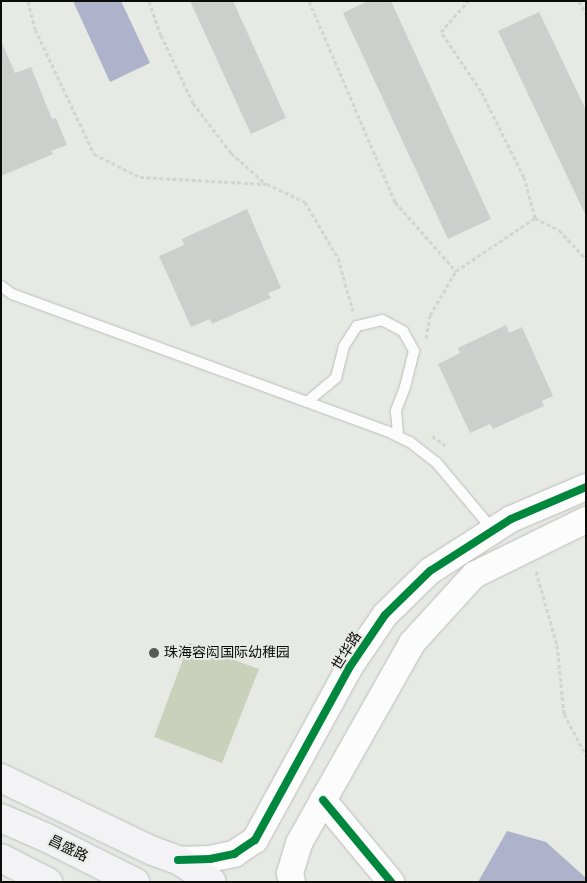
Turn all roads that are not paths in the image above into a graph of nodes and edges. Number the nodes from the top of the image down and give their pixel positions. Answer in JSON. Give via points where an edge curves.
{"nodes":[{"id":1,"x":1,"y":286,"type":"edge"},
{"id":2,"x":307,"y":402,"type":"junction"},
{"id":3,"x":398,"y":436,"type":"junction"},
{"id":4,"x":586,"y":487,"type":"edge"},
{"id":5,"x":586,"y":520,"type":"edge"},
{"id":6,"x":494,"y":530,"type":"junction"},
{"id":7,"x":1,"y":778,"type":"edge"},
{"id":8,"x":323,"y":800,"type":"junction"},
{"id":9,"x":1,"y":818,"type":"edge"},
{"id":10,"x":1,"y":858,"type":"edge"},
{"id":11,"x":178,"y":860,"type":"junction"},
{"id":12,"x":48,"y":882,"type":"edge"},
{"id":13,"x":135,"y":882,"type":"edge"},
{"id":14,"x":212,"y":882,"type":"edge"},
{"id":15,"x":292,"y":882,"type":"edge"},
{"id":16,"x":391,"y":882,"type":"edge"}],
"edges":[{"from":1,"to":2,"type":"lane","via":[[12,294]]},
{"from":2,"to":3,"type":"lane"},
{"from":2,"to":3,"type":"lane","via":[[336,378],[344,346],[357,326],[382,320],[403,331],[414,351],[396,411]]},
{"from":3,"to":6,"type":"lane","via":[[436,462]]},
{"from":4,"to":6,"type":"street","name":"世华路","via":[[511,519]]},
{"from":5,"to":8,"type":"street","via":[[474,575],[412,643]]},
{"from":6,"to":11,"type":"street","name":"世华路","via":[[430,571],[385,615],[350,668],[256,840],[234,854]]},
{"from":7,"to":11,"type":"main road"},
{"from":8,"to":15,"type":"street","via":[[299,843],[290,873]]},
{"from":8,"to":16,"type":"street"},
{"from":9,"to":13,"type":"main road","name":"昌盛路"},
{"from":10,"to":12,"type":"main road"},
{"from":11,"to":14,"type":"main road"}]}
